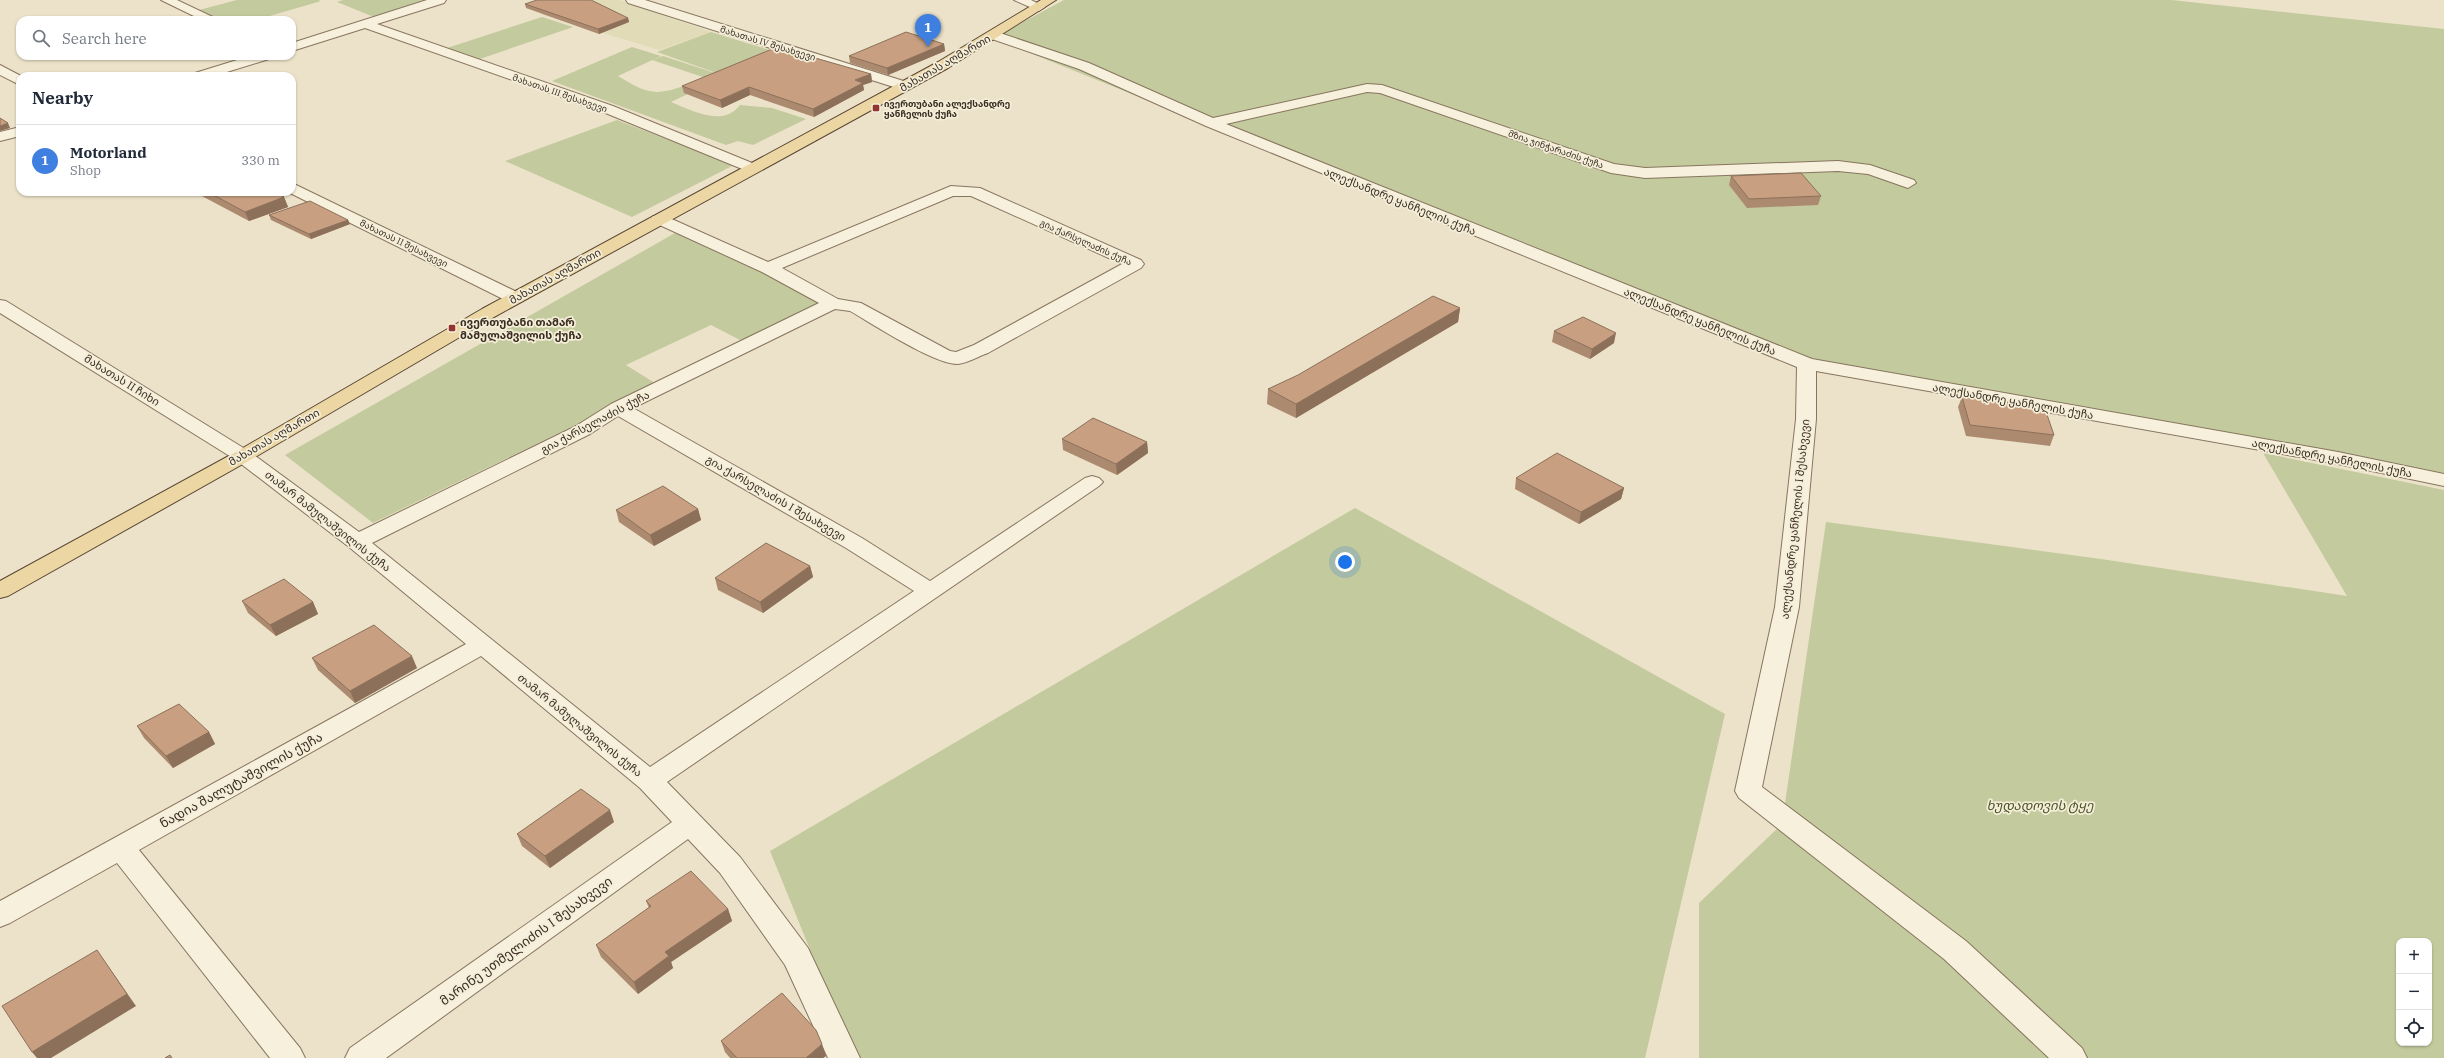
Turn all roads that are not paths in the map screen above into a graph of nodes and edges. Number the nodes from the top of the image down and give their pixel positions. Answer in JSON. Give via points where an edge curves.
{"nodes":[{"id":1,"x":167,"y":0,"type":"edge"},
{"id":2,"x":440,"y":0,"type":"edge"},
{"id":3,"x":632,"y":0,"type":"edge"},
{"id":4,"x":1020,"y":0,"type":"edge"},
{"id":5,"x":1050,"y":0,"type":"edge"},
{"id":6,"x":1039,"y":7,"type":"junction"},
{"id":7,"x":204,"y":16,"type":"edge"},
{"id":8,"x":366,"y":24,"type":"junction"},
{"id":9,"x":994,"y":34,"type":"junction"},
{"id":10,"x":296,"y":46,"type":"edge"},
{"id":11,"x":251,"y":60,"type":"edge"},
{"id":12,"x":0,"y":69,"type":"edge"},
{"id":13,"x":213,"y":72,"type":"edge"},
{"id":14,"x":16,"y":79,"type":"edge"},
{"id":15,"x":905,"y":86,"type":"junction"},
{"id":16,"x":1211,"y":123,"type":"junction"},
{"id":17,"x":16,"y":132,"type":"edge"},
{"id":18,"x":0,"y":137,"type":"edge"},
{"id":19,"x":752,"y":168,"type":"junction"},
{"id":20,"x":1908,"y":183,"type":"dead end"},
{"id":21,"x":296,"y":190,"type":"edge"},
{"id":22,"x":659,"y":219,"type":"junction"},
{"id":23,"x":768,"y":268,"type":"junction"},
{"id":24,"x":515,"y":298,"type":"junction"},
{"id":25,"x":833,"y":303,"type":"junction"},
{"id":26,"x":0,"y":305,"type":"edge"},
{"id":27,"x":1807,"y":364,"type":"junction"},
{"id":28,"x":618,"y":408,"type":"junction"},
{"id":29,"x":243,"y":456,"type":"junction"},
{"id":30,"x":2444,"y":480,"type":"edge"},
{"id":31,"x":1092,"y":482,"type":"dead end"},
{"id":32,"x":357,"y":542,"type":"junction"},
{"id":33,"x":0,"y":591,"type":"edge"},
{"id":34,"x":931,"y":592,"type":"junction"},
{"id":35,"x":482,"y":645,"type":"junction"},
{"id":36,"x":649,"y":781,"type":"junction"},
{"id":37,"x":690,"y":823,"type":"junction"},
{"id":38,"x":120,"y":847,"type":"junction"},
{"id":39,"x":0,"y":915,"type":"edge"},
{"id":40,"x":289,"y":1058,"type":"edge"},
{"id":41,"x":361,"y":1058,"type":"edge"},
{"id":42,"x":844,"y":1058,"type":"edge"},
{"id":43,"x":2071,"y":1058,"type":"edge"}],
"edges":[{"from":1,"to":7,"type":"street"},
{"from":2,"to":8,"type":"street"},
{"from":3,"to":15,"type":"street","name":"მახათას IV შესახვევი"},
{"from":4,"to":6,"type":"street"},
{"from":5,"to":6,"type":"main road","name":"მახათას აღმართი"},
{"from":6,"to":9,"type":"main road","name":"მახათას აღმართი"},
{"from":8,"to":10,"type":"street"},
{"from":8,"to":19,"type":"street","name":"მახათას III შესახვევი","via":[[608,109]]},
{"from":9,"to":15,"type":"main road","name":"მახათას აღმართი"},
{"from":9,"to":16,"type":"street","name":"ალექსანდრე ყანჩელის ქუჩა","via":[[1084,66]]},
{"from":11,"to":13,"type":"street"},
{"from":12,"to":14,"type":"street"},
{"from":15,"to":19,"type":"main road","name":"მახათას აღმართი"},
{"from":16,"to":20,"type":"street","name":"მზია ჯინჭარაძის ქუჩა","via":[[1367,88],[1382,89],[1611,168],[1645,173],[1838,166],[1870,170]]},
{"from":16,"to":27,"type":"street","name":"ალექსანდრე ყანჩელის ქუჩა"},
{"from":17,"to":18,"type":"street"},
{"from":19,"to":22,"type":"main road","name":"მახათას აღმართი"},
{"from":21,"to":24,"type":"street","name":"მახათას II შესახვევი"},
{"from":22,"to":23,"type":"street","name":"გია ქარსელაძის ქუჩა"},
{"from":22,"to":24,"type":"main road","name":"მახათას აღმართი"},
{"from":23,"to":25,"type":"street","name":"გია ქარსელაძის ქუჩა"},
{"from":23,"to":25,"type":"street","name":"გია ქარსელაძის ქუჩა","via":[[951,190],[964,189],[974,191],[1135,264],[981,349],[958,358],[941,354],[855,307]]},
{"from":24,"to":29,"type":"main road","name":"მახათას აღმართი"},
{"from":25,"to":28,"type":"street","name":"გია ქარსელაძის ქუჩა"},
{"from":26,"to":29,"type":"street","name":"მახათას II ჩიხი"},
{"from":27,"to":30,"type":"street","name":"ალექსანდრე ყანჩელის ქუჩა","via":[[2338,458]]},
{"from":27,"to":43,"type":"street","name":"ალექსანდრე ყანჩელის I შესახვევი","via":[[1806,419],[1787,607],[1748,791],[1955,950]]},
{"from":28,"to":32,"type":"street","name":"გია ქარსელაძის ქუჩა","via":[[583,430]]},
{"from":28,"to":34,"type":"street","name":"გია ქარსელაძის I შესახვევი","via":[[854,543]]},
{"from":29,"to":32,"type":"street","name":"თამარ მამულაშვილის ქუჩა"},
{"from":29,"to":33,"type":"main road","name":"მახათას აღმართი"},
{"from":31,"to":34,"type":"street"},
{"from":32,"to":35,"type":"street","name":"თამარ მამულაშვილის ქუჩა"},
{"from":34,"to":36,"type":"street"},
{"from":35,"to":36,"type":"street","name":"თამარ მამულაშვილის ქუჩა"},
{"from":35,"to":38,"type":"street","name":"ნადია შალუტაშვილის ქუჩა"},
{"from":36,"to":37,"type":"street","name":"თამარ მამულაშვილის ქუჩა"},
{"from":37,"to":41,"type":"street","name":"მარინე უთმელიძის I შესახვევი"},
{"from":37,"to":42,"type":"street","name":"თამარ მამულაშვილის ქუჩა","via":[[730,865],[797,957]]},
{"from":38,"to":39,"type":"street","name":"ნადია შალუტაშვილის ქუჩა"},
{"from":38,"to":40,"type":"street"}]}
